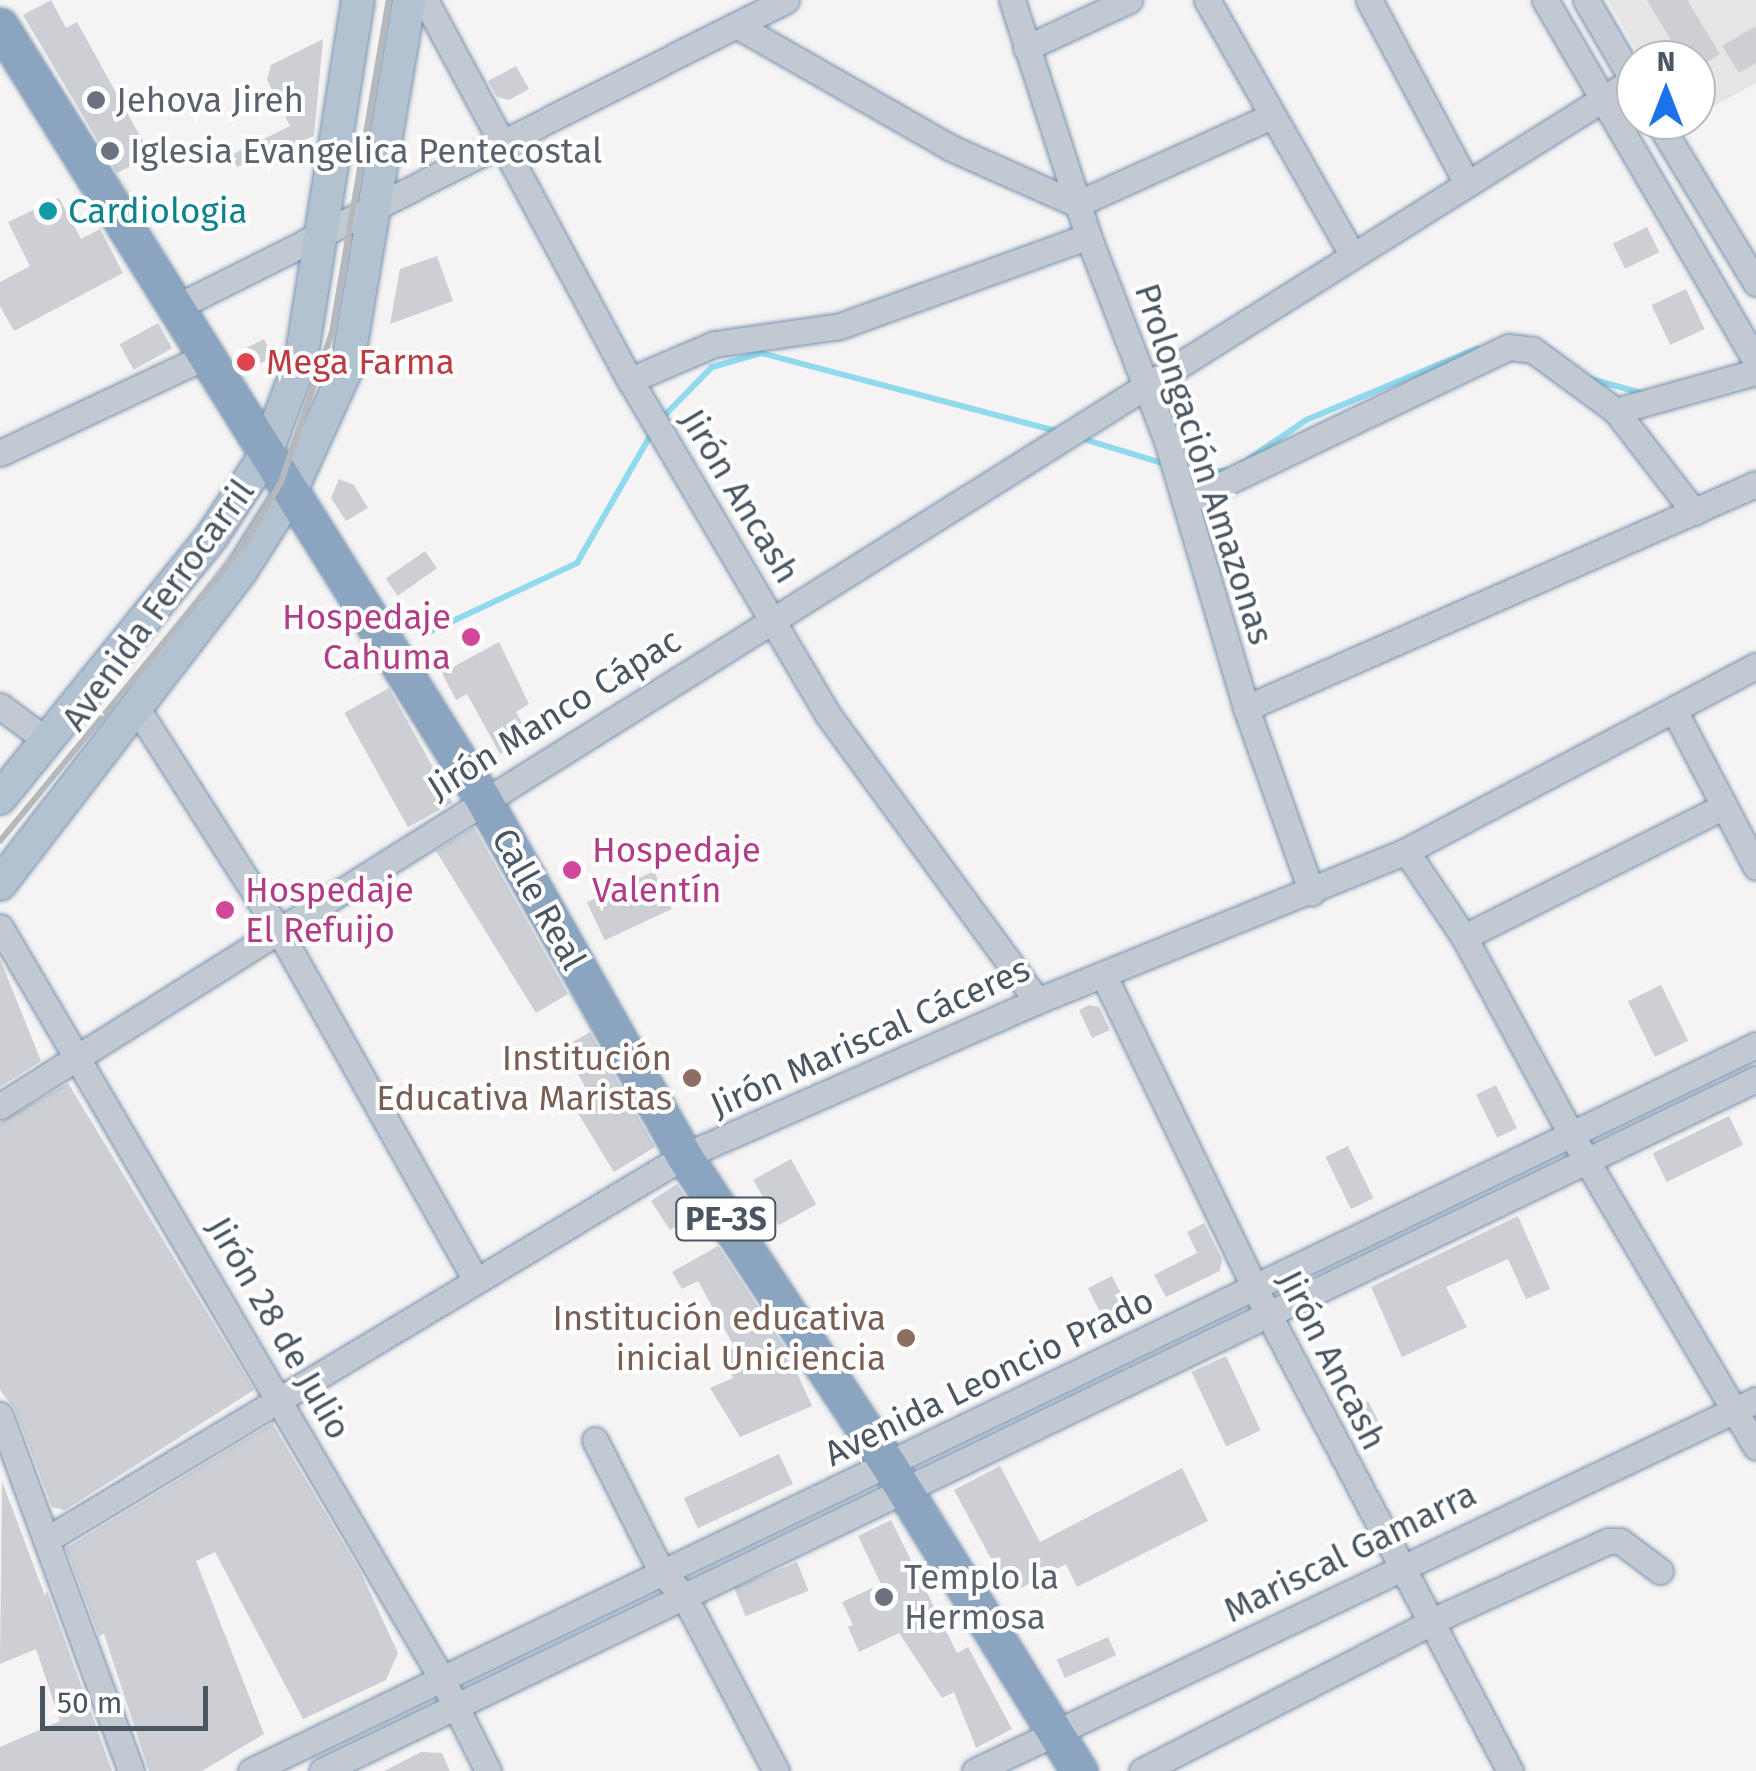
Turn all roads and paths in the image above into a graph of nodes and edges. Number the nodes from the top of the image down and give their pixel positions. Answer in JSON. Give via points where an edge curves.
{"nodes":[{"id":1,"x":358,"y":0,"type":"edge"},
{"id":2,"x":409,"y":0,"type":"edge"},
{"id":3,"x":425,"y":0,"type":"edge"},
{"id":4,"x":786,"y":0,"type":"edge"},
{"id":5,"x":1012,"y":0,"type":"edge"},
{"id":6,"x":1130,"y":0,"type":"edge"},
{"id":7,"x":1207,"y":0,"type":"edge"},
{"id":8,"x":1369,"y":0,"type":"edge"},
{"id":9,"x":1545,"y":0,"type":"edge"},
{"id":10,"x":1586,"y":0,"type":"edge"},
{"id":11,"x":0,"y":26,"type":"edge"},
{"id":12,"x":738,"y":26,"type":"junction"},
{"id":13,"x":1026,"y":48,"type":"junction"},
{"id":14,"x":1616,"y":52,"type":"edge"},
{"id":15,"x":1616,"y":91,"type":"edge"},
{"id":16,"x":1602,"y":97,"type":"junction"},
{"id":17,"x":1272,"y":116,"type":"junction"},
{"id":18,"x":1669,"y":140,"type":"edge"},
{"id":19,"x":499,"y":144,"type":"junction"},
{"id":20,"x":1466,"y":182,"type":"junction"},
{"id":21,"x":1078,"y":204,"type":"junction"},
{"id":22,"x":376,"y":206,"type":"junction"},
{"id":23,"x":323,"y":232,"type":"junction"},
{"id":24,"x":1088,"y":236,"type":"junction"},
{"id":25,"x":1352,"y":254,"type":"junction"},
{"id":26,"x":1756,"y":283,"type":"edge"},
{"id":27,"x":178,"y":307,"type":"junction"},
{"id":28,"x":206,"y":356,"type":"junction"},
{"id":29,"x":1756,"y":361,"type":"edge"},
{"id":30,"x":1756,"y":372,"type":"edge"},
{"id":31,"x":630,"y":380,"type":"junction"},
{"id":32,"x":1148,"y":385,"type":"junction"},
{"id":33,"x":1616,"y":410,"type":"junction"},
{"id":34,"x":0,"y":453,"type":"edge"},
{"id":35,"x":265,"y":456,"type":"junction"},
{"id":36,"x":1756,"y":484,"type":"edge"},
{"id":37,"x":289,"y":495,"type":"junction"},
{"id":38,"x":1184,"y":499,"type":"junction"},
{"id":39,"x":1694,"y":512,"type":"junction"},
{"id":40,"x":773,"y":620,"type":"junction"},
{"id":41,"x":1756,"y":666,"type":"edge"},
{"id":42,"x":0,"y":706,"type":"edge"},
{"id":43,"x":136,"y":706,"type":"junction"},
{"id":44,"x":1246,"y":708,"type":"junction"},
{"id":45,"x":1674,"y":710,"type":"junction"},
{"id":46,"x":46,"y":740,"type":"junction"},
{"id":47,"x":0,"y":798,"type":"edge"},
{"id":48,"x":482,"y":799,"type":"junction"},
{"id":49,"x":1724,"y":806,"type":"junction"},
{"id":50,"x":1406,"y":851,"type":"junction"},
{"id":51,"x":1756,"y":867,"type":"edge"},
{"id":52,"x":0,"y":884,"type":"edge"},
{"id":53,"x":1312,"y":893,"type":"junction"},
{"id":54,"x":0,"y":927,"type":"edge"},
{"id":55,"x":278,"y":929,"type":"junction"},
{"id":56,"x":1464,"y":936,"type":"junction"},
{"id":57,"x":1104,"y":976,"type":"junction"},
{"id":58,"x":1037,"y":1002,"type":"junction"},
{"id":59,"x":1756,"y":1045,"type":"edge"},
{"id":60,"x":81,"y":1055,"type":"junction"},
{"id":61,"x":1756,"y":1079,"type":"edge"},
{"id":62,"x":0,"y":1106,"type":"edge"},
{"id":63,"x":1572,"y":1136,"type":"junction"},
{"id":64,"x":684,"y":1156,"type":"junction"},
{"id":65,"x":1588,"y":1162,"type":"junction"},
{"id":66,"x":474,"y":1277,"type":"junction"},
{"id":67,"x":1255,"y":1289,"type":"junction"},
{"id":68,"x":1268,"y":1316,"type":"junction"},
{"id":69,"x":281,"y":1402,"type":"junction"},
{"id":70,"x":1745,"y":1405,"type":"edge"},
{"id":71,"x":0,"y":1415,"type":"edge"},
{"id":72,"x":595,"y":1440,"type":"dead end"},
{"id":73,"x":1756,"y":1448,"type":"edge"},
{"id":74,"x":896,"y":1477,"type":"junction"},
{"id":75,"x":46,"y":1540,"type":"junction"},
{"id":76,"x":1400,"y":1566,"type":"junction"},
{"id":77,"x":1660,"y":1571,"type":"dead end"},
{"id":78,"x":662,"y":1573,"type":"junction"},
{"id":79,"x":684,"y":1596,"type":"junction"},
{"id":80,"x":1430,"y":1623,"type":"junction"},
{"id":81,"x":442,"y":1679,"type":"junction"},
{"id":82,"x":456,"y":1706,"type":"junction"},
{"id":83,"x":1056,"y":1732,"type":"junction"},
{"id":84,"x":131,"y":1771,"type":"edge"},
{"id":85,"x":251,"y":1771,"type":"edge"},
{"id":86,"x":322,"y":1771,"type":"edge"},
{"id":87,"x":488,"y":1771,"type":"edge"},
{"id":88,"x":776,"y":1771,"type":"edge"},
{"id":89,"x":976,"y":1771,"type":"edge"},
{"id":90,"x":1080,"y":1771,"type":"edge"},
{"id":91,"x":1142,"y":1771,"type":"edge"},
{"id":92,"x":1510,"y":1771,"type":"edge"}],
"edges":[{"from":1,"to":23,"type":"main road","name":"Avenida Ferrocarril"},
{"from":2,"to":22,"type":"main road","name":"Avenida Ferrocarril"},
{"from":3,"to":19,"type":"street","name":"Jirón Ancash"},
{"from":4,"to":12,"type":"street"},
{"from":5,"to":13,"type":"street","name":"Prolongación Amazonas"},
{"from":6,"to":13,"type":"street"},
{"from":7,"to":17,"type":"street"},
{"from":8,"to":20,"type":"street"},
{"from":9,"to":16,"type":"street"},
{"from":10,"to":14,"type":"street"},
{"from":11,"to":27,"type":"highway","name":"Calle Real","number":"PE-3S"},
{"from":12,"to":19,"type":"street"},
{"from":12,"to":21,"type":"street","via":[[951,148]]},
{"from":13,"to":21,"type":"street","name":"Prolongación Amazonas"},
{"from":15,"to":16,"type":"street","name":"Jirón Manco Cápac"},
{"from":16,"to":20,"type":"street","name":"Jirón Manco Cápac"},
{"from":16,"to":29,"type":"street"},
{"from":17,"to":21,"type":"street"},
{"from":17,"to":25,"type":"street"},
{"from":18,"to":26,"type":"street"},
{"from":19,"to":22,"type":"street"},
{"from":19,"to":31,"type":"street","name":"Jirón Ancash"},
{"from":20,"to":25,"type":"street","name":"Jirón Manco Cápac"},
{"from":21,"to":24,"type":"street","name":"Prolongación Amazonas"},
{"from":22,"to":23,"type":"street"},
{"from":22,"to":37,"type":"main road","name":"Avenida Ferrocarril","via":[[348,368]]},
{"from":23,"to":27,"type":"street"},
{"from":23,"to":35,"type":"main road","name":"Avenida Ferrocarril","via":[[301,360]]},
{"from":24,"to":31,"type":"street","via":[[840,326],[714,344]]},
{"from":24,"to":32,"type":"street","name":"Prolongación Amazonas"},
{"from":25,"to":32,"type":"street","name":"Jirón Manco Cápac"},
{"from":27,"to":28,"type":"highway","name":"Calle Real","number":"PE-3S"},
{"from":28,"to":34,"type":"street"},
{"from":28,"to":35,"type":"highway","name":"Calle Real","number":"PE-3S"},
{"from":30,"to":33,"type":"street"},
{"from":31,"to":40,"type":"street","name":"Jirón Ancash"},
{"from":32,"to":38,"type":"street","name":"Prolongación Amazonas"},
{"from":32,"to":40,"type":"street","name":"Jirón Manco Cápac"},
{"from":33,"to":38,"type":"street","via":[[1533,350],[1509,347]]},
{"from":33,"to":39,"type":"street"},
{"from":35,"to":37,"type":"highway","name":"Calle Real","number":"PE-3S"},
{"from":35,"to":46,"type":"main road","name":"Avenida Ferrocarril","via":[[212,536]]},
{"from":36,"to":39,"type":"street"},
{"from":37,"to":43,"type":"main road","name":"Avenida Ferrocarril","via":[[241,571]]},
{"from":37,"to":48,"type":"highway","name":"Calle Real","number":"PE-3S"},
{"from":38,"to":44,"type":"street","name":"Prolongación Amazonas"},
{"from":39,"to":44,"type":"street"},
{"from":40,"to":48,"type":"street","name":"Jirón Manco Cápac"},
{"from":40,"to":58,"type":"street","name":"Jirón Ancash","via":[[828,715]]},
{"from":41,"to":45,"type":"street","name":"Jirón Mariscal Cáceres"},
{"from":42,"to":46,"type":"street"},
{"from":43,"to":52,"type":"main road","name":"Avenida Ferrocarril"},
{"from":43,"to":55,"type":"street"},
{"from":44,"to":53,"type":"street","name":"Prolongación Amazonas"},
{"from":45,"to":49,"type":"street"},
{"from":45,"to":50,"type":"street","name":"Jirón Mariscal Cáceres"},
{"from":46,"to":47,"type":"main road","name":"Avenida Ferrocarril"},
{"from":48,"to":55,"type":"street","name":"Jirón Manco Cápac"},
{"from":48,"to":64,"type":"highway","name":"Calle Real","number":"PE-3S"},
{"from":49,"to":51,"type":"street"},
{"from":49,"to":56,"type":"street"},
{"from":50,"to":53,"type":"street","name":"Jirón Mariscal Cáceres"},
{"from":50,"to":56,"type":"street"},
{"from":53,"to":57,"type":"street","name":"Jirón Mariscal Cáceres"},
{"from":54,"to":60,"type":"street","name":"Jirón 28 de Julio"},
{"from":55,"to":60,"type":"street","name":"Jirón Manco Cápac"},
{"from":55,"to":66,"type":"street"},
{"from":56,"to":63,"type":"street"},
{"from":57,"to":58,"type":"street","name":"Jirón Mariscal Cáceres"},
{"from":57,"to":67,"type":"street","name":"Jirón Ancash"},
{"from":58,"to":64,"type":"street","name":"Jirón Mariscal Cáceres"},
{"from":59,"to":63,"type":"street","name":"Avenida Leoncio Prado"},
{"from":60,"to":62,"type":"street","name":"Jirón Manco Cápac"},
{"from":60,"to":69,"type":"street","name":"Jirón 28 de Julio"},
{"from":61,"to":65,"type":"street","name":"Avenida Leoncio Prado"},
{"from":63,"to":65,"type":"street"},
{"from":63,"to":67,"type":"street","name":"Avenida Leoncio Prado"},
{"from":64,"to":66,"type":"street","name":"Jirón Mariscal Cáceres"},
{"from":64,"to":74,"type":"highway","name":"Calle Real","number":"PE-3S"},
{"from":65,"to":68,"type":"street","name":"Avenida Leoncio Prado"},
{"from":65,"to":70,"type":"street"},
{"from":66,"to":69,"type":"street","name":"Jirón Mariscal Cáceres"},
{"from":67,"to":68,"type":"street","name":"Jirón Ancash"},
{"from":67,"to":74,"type":"street","name":"Avenida Leoncio Prado"},
{"from":68,"to":74,"type":"street","name":"Avenida Leoncio Prado"},
{"from":68,"to":76,"type":"street","name":"Jirón Ancash"},
{"from":69,"to":75,"type":"street","name":"Jirón Mariscal Cáceres"},
{"from":69,"to":81,"type":"street","name":"Jirón 28 de Julio"},
{"from":70,"to":73,"type":"street"},
{"from":70,"to":76,"type":"street","name":"Mariscal Gamarra"},
{"from":71,"to":75,"type":"street"},
{"from":72,"to":78,"type":"street"},
{"from":74,"to":78,"type":"street","name":"Avenida Leoncio Prado"},
{"from":74,"to":79,"type":"street","name":"Avenida Leoncio Prado"},
{"from":74,"to":83,"type":"highway","name":"Calle Real","number":"PE-3S"},
{"from":75,"to":84,"type":"street"},
{"from":76,"to":80,"type":"street","name":"Jirón Ancash"},
{"from":76,"to":83,"type":"street","name":"Mariscal Gamarra"},
{"from":77,"to":80,"type":"street","via":[[1620,1542],[1608,1542]]},
{"from":78,"to":79,"type":"street"},
{"from":78,"to":81,"type":"street","name":"Avenida Leoncio Prado"},
{"from":79,"to":82,"type":"street","name":"Avenida Leoncio Prado"},
{"from":79,"to":88,"type":"street"},
{"from":80,"to":91,"type":"street"},
{"from":80,"to":92,"type":"street","name":"Jirón Ancash"},
{"from":81,"to":82,"type":"street","name":"Jirón 28 de Julio"},
{"from":81,"to":85,"type":"street","name":"Avenida Leoncio Prado"},
{"from":82,"to":86,"type":"street","name":"Avenida Leoncio Prado"},
{"from":82,"to":87,"type":"street","name":"Jirón 28 de Julio"},
{"from":83,"to":89,"type":"street","name":"Mariscal Gamarra"},
{"from":83,"to":90,"type":"highway","name":"Calle Real","number":"PE-3S"}]}
